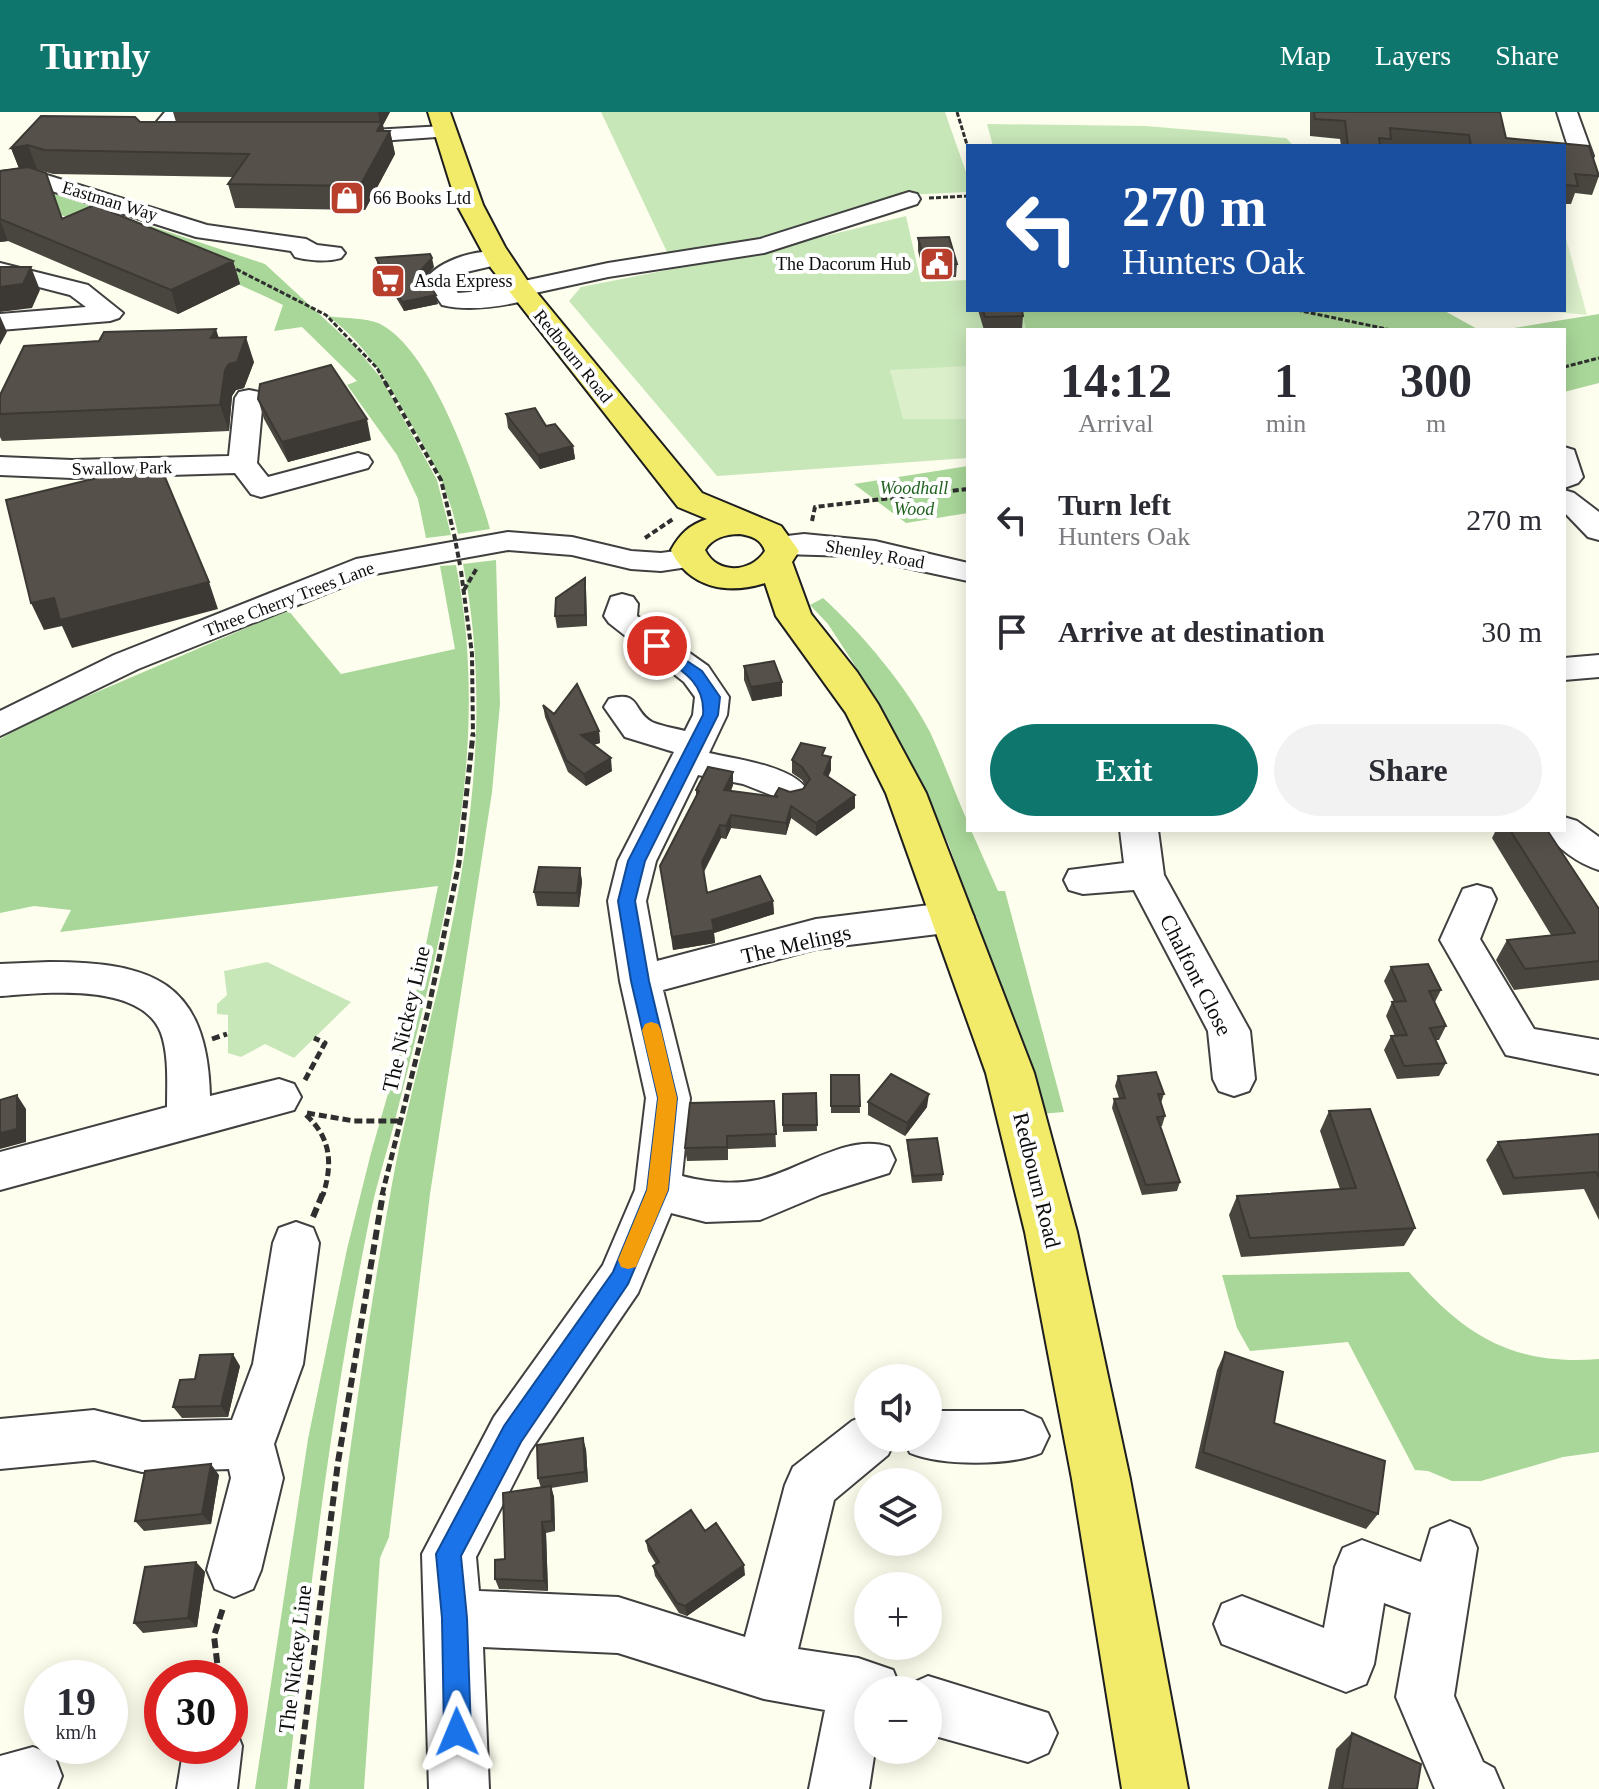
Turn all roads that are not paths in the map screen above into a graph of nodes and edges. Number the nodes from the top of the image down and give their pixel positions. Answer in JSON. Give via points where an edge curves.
{"nodes":[{"id":1,"x":176,"y":112,"type":"edge"},
{"id":2,"x":1567,"y":112,"type":"edge"},
{"id":3,"x":338,"y":114,"type":"edge"},
{"id":4,"x":441,"y":122,"type":"edge"},
{"id":5,"x":216,"y":138,"type":"edge"},
{"id":6,"x":1582,"y":156,"type":"edge"},
{"id":7,"x":0,"y":184,"type":"edge"},
{"id":8,"x":147,"y":190,"type":"dead end"},
{"id":9,"x":99,"y":198,"type":"junction"},
{"id":10,"x":909,"y":199,"type":"road end"},
{"id":11,"x":333,"y":253,"type":"dead end"},
{"id":12,"x":496,"y":258,"type":"junction"},
{"id":13,"x":0,"y":270,"type":"edge"},
{"id":14,"x":521,"y":292,"type":"junction"},
{"id":15,"x":0,"y":322,"type":"edge"},
{"id":16,"x":249,"y":398,"type":"dead end"},
{"id":17,"x":358,"y":462,"type":"dead end"},
{"id":18,"x":243,"y":464,"type":"junction"},
{"id":19,"x":0,"y":466,"type":"edge"},
{"id":20,"x":690,"y":500,"type":"junction"},
{"id":21,"x":1566,"y":500,"type":"edge"},
{"id":22,"x":745,"y":524,"type":"junction"},
{"id":23,"x":1599,"y":531,"type":"edge"},
{"id":24,"x":692,"y":549,"type":"junction"},
{"id":25,"x":788,"y":550,"type":"junction"},
{"id":26,"x":966,"y":572,"type":"edge"},
{"id":27,"x":724,"y":578,"type":"junction"},
{"id":28,"x":794,"y":616,"type":"junction"},
{"id":29,"x":647,"y":630,"type":"dead end"},
{"id":30,"x":1599,"y":666,"type":"edge"},
{"id":31,"x":1566,"y":669,"type":"edge"},
{"id":32,"x":621,"y":707,"type":"dead end"},
{"id":33,"x":0,"y":725,"type":"edge"},
{"id":34,"x":691,"y":753,"type":"junction"},
{"id":35,"x":789,"y":790,"type":"edge"},
{"id":36,"x":1566,"y":831,"type":"edge"},
{"id":37,"x":1139,"y":832,"type":"edge"},
{"id":38,"x":1599,"y":856,"type":"edge"},
{"id":39,"x":1145,"y":875,"type":"junction"},
{"id":40,"x":1083,"y":880,"type":"dead end"},
{"id":41,"x":1477,"y":899,"type":"dead end"},
{"id":42,"x":954,"y":917,"type":"junction"},
{"id":43,"x":0,"y":980,"type":"edge"},
{"id":44,"x":640,"y":981,"type":"junction"},
{"id":45,"x":1599,"y":1057,"type":"edge"},
{"id":46,"x":1234,"y":1079,"type":"dead end"},
{"id":47,"x":279,"y":1097,"type":"road end"},
{"id":48,"x":189,"y":1120,"type":"junction"},
{"id":49,"x":873,"y":1160,"type":"dead end"},
{"id":50,"x":0,"y":1171,"type":"edge"},
{"id":51,"x":658,"y":1190,"type":"junction"},
{"id":52,"x":296,"y":1243,"type":"road end"},
{"id":53,"x":252,"y":1435,"type":"junction"},
{"id":54,"x":942,"y":1436,"type":"edge"},
{"id":55,"x":1023,"y":1436,"type":"dead end"},
{"id":56,"x":0,"y":1444,"type":"edge"},
{"id":57,"x":854,"y":1451,"type":"edge"},
{"id":58,"x":234,"y":1570,"type":"road end"},
{"id":59,"x":454,"y":1618,"type":"junction"},
{"id":60,"x":1242,"y":1624,"type":"dead end"},
{"id":61,"x":764,"y":1671,"type":"junction"},
{"id":62,"x":854,"y":1686,"type":"edge"},
{"id":63,"x":942,"y":1709,"type":"edge"},
{"id":64,"x":854,"y":1731,"type":"edge"},
{"id":65,"x":1028,"y":1733,"type":"dead end"},
{"id":66,"x":210,"y":1764,"type":"edge"},
{"id":67,"x":207,"y":1789,"type":"edge"},
{"id":68,"x":459,"y":1789,"type":"edge"},
{"id":69,"x":839,"y":1789,"type":"edge"},
{"id":70,"x":1155,"y":1789,"type":"edge"},
{"id":71,"x":1473,"y":1789,"type":"edge"}],
"edges":[{"from":1,"to":5,"type":"street","via":[[155,137]]},
{"from":2,"to":6,"type":"street"},
{"from":3,"to":4,"type":"street","via":[[315,138]]},
{"from":4,"to":12,"type":"main road","name":"Redbourn Road","via":[[465,199]]},
{"from":7,"to":9,"type":"street","name":"Eastman Way","via":[[37,179]]},
{"from":8,"to":9,"type":"street","via":[[124,185]]},
{"from":9,"to":11,"type":"street","name":"Eastman Way","via":[[174,215],[204,232]]},
{"from":10,"to":14,"type":"street","via":[[764,246],[608,270]]},
{"from":12,"to":14,"type":"main road","name":"Redbourn Road"},
{"from":12,"to":14,"type":"street","via":[[454,267],[437,280],[451,300]]},
{"from":13,"to":15,"type":"street","via":[[79,290],[110,313]]},
{"from":14,"to":20,"type":"main road","name":"Redbourn Road"},
{"from":16,"to":18,"type":"street"},
{"from":17,"to":18,"type":"street","via":[[261,488]]},
{"from":18,"to":19,"type":"street","name":"Swallow Park"},
{"from":20,"to":22,"type":"main road","name":"Redbourn Road"},
{"from":20,"to":24,"type":"main road"},
{"from":21,"to":23,"type":"street"},
{"from":22,"to":24,"type":"main road","via":[[719,526]]},
{"from":22,"to":25,"type":"main road","name":"Redbourn Road","via":[[768,532]]},
{"from":24,"to":27,"type":"main road","name":"Redbourn Road","via":[[703,571]]},
{"from":24,"to":33,"type":"street","name":"Three Cherry Trees Lane","via":[[661,562],[508,541],[367,566],[126,662]]},
{"from":25,"to":26,"type":"street","name":"Shenley Road","via":[[848,547]]},
{"from":25,"to":27,"type":"main road","via":[[754,576]]},
{"from":25,"to":28,"type":"main road","name":"Redbourn Road"},
{"from":27,"to":28,"type":"main road","name":"Redbourn Road"},
{"from":28,"to":42,"type":"main road","name":"Redbourn Road","via":[[865,713],[906,793]]},
{"from":29,"to":34,"type":"street","via":[[696,674],[712,697],[710,715]]},
{"from":30,"to":31,"type":"street"},
{"from":32,"to":34,"type":"street","via":[[637,729]]},
{"from":34,"to":35,"type":"street"},
{"from":34,"to":44,"type":"street","via":[[637,861],[627,901]]},
{"from":36,"to":38,"type":"street"},
{"from":37,"to":39,"type":"street","name":"Chalfont Close"},
{"from":39,"to":40,"type":"street"},
{"from":39,"to":46,"type":"street","name":"Chalfont Close","via":[[1229,1031]]},
{"from":41,"to":45,"type":"street","via":[[1460,940],[1521,1043]]},
{"from":42,"to":44,"type":"street","name":"The Melings","via":[[816,934]]},
{"from":42,"to":70,"type":"main road","name":"Redbourn Road","via":[[1010,1073],[1051,1232]]},
{"from":43,"to":48,"type":"street","via":[[100,979],[155,998],[182,1031]]},
{"from":44,"to":51,"type":"street","via":[[668,1098]]},
{"from":47,"to":48,"type":"street"},
{"from":48,"to":50,"type":"street"},
{"from":49,"to":51,"type":"street","via":[[760,1200],[706,1202]]},
{"from":51,"to":59,"type":"street","via":[[621,1278],[512,1434],[449,1554]]},
{"from":52,"to":53,"type":"street","via":[[278,1364]]},
{"from":53,"to":56,"type":"street","via":[[142,1447],[94,1435]]},
{"from":53,"to":58,"type":"street","via":[[257,1478]]},
{"from":54,"to":55,"type":"street"},
{"from":57,"to":61,"type":"street","via":[[811,1485]]},
{"from":59,"to":61,"type":"street","via":[[618,1625]]},
{"from":59,"to":68,"type":"street"},
{"from":60,"to":71,"type":"street","via":[[1346,1664],[1362,1567],[1446,1573],[1425,1697],[1462,1783]]},
{"from":61,"to":62,"type":"street"},
{"from":63,"to":65,"type":"street"},
{"from":64,"to":69,"type":"street"},
{"from":66,"to":67,"type":"street"}]}
